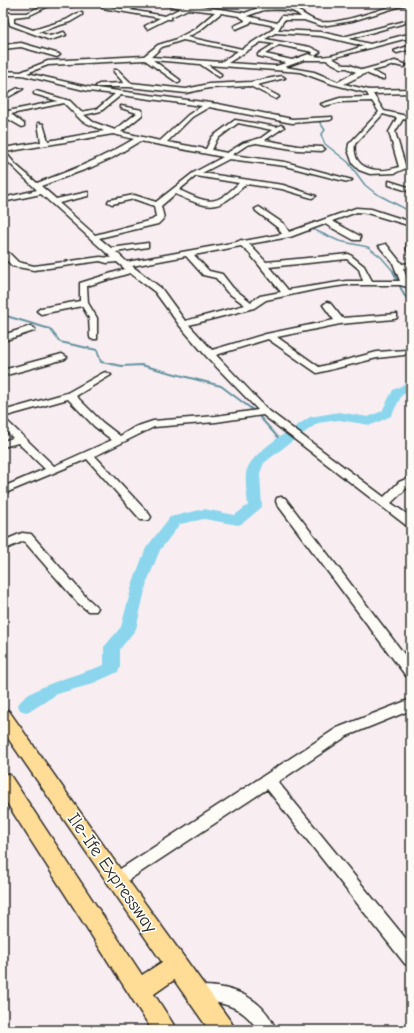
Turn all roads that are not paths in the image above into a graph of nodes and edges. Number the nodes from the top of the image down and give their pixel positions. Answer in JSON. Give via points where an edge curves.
{"nodes":[{"id":1,"x":52,"y":3,"type":"edge"},
{"id":2,"x":78,"y":3,"type":"edge"},
{"id":3,"x":117,"y":3,"type":"edge"},
{"id":4,"x":143,"y":3,"type":"edge"},
{"id":5,"x":157,"y":3,"type":"edge"},
{"id":6,"x":165,"y":3,"type":"edge"},
{"id":7,"x":197,"y":3,"type":"edge"},
{"id":8,"x":245,"y":3,"type":"edge"},
{"id":9,"x":256,"y":3,"type":"edge"},
{"id":10,"x":407,"y":3,"type":"edge"},
{"id":11,"x":346,"y":5,"type":"edge"},
{"id":12,"x":72,"y":6,"type":"dead end"},
{"id":13,"x":289,"y":6,"type":"edge"},
{"id":14,"x":188,"y":7,"type":"junction"},
{"id":15,"x":276,"y":8,"type":"junction"},
{"id":16,"x":126,"y":11,"type":"junction"},
{"id":17,"x":219,"y":12,"type":"junction"},
{"id":18,"x":377,"y":12,"type":"junction"},
{"id":19,"x":80,"y":14,"type":"dead end"},
{"id":20,"x":240,"y":14,"type":"junction"},
{"id":21,"x":3,"y":15,"type":"edge"},
{"id":22,"x":11,"y":17,"type":"junction"},
{"id":23,"x":169,"y":18,"type":"junction"},
{"id":24,"x":282,"y":18,"type":"junction"},
{"id":25,"x":248,"y":19,"type":"junction"},
{"id":26,"x":306,"y":19,"type":"junction"},
{"id":27,"x":411,"y":19,"type":"edge"},
{"id":28,"x":350,"y":20,"type":"junction"},
{"id":29,"x":402,"y":22,"type":"junction"},
{"id":30,"x":279,"y":25,"type":"junction"},
{"id":31,"x":361,"y":25,"type":"dead end"},
{"id":32,"x":147,"y":27,"type":"dead end"},
{"id":33,"x":236,"y":27,"type":"dead end"},
{"id":34,"x":373,"y":29,"type":"junction"},
{"id":35,"x":355,"y":30,"type":"dead end"},
{"id":36,"x":274,"y":31,"type":"junction"},
{"id":37,"x":32,"y":32,"type":"junction"},
{"id":38,"x":64,"y":34,"type":"dead end"},
{"id":39,"x":411,"y":36,"type":"edge"},
{"id":40,"x":182,"y":38,"type":"junction"},
{"id":41,"x":343,"y":39,"type":"junction"},
{"id":42,"x":260,"y":40,"type":"junction"},
{"id":43,"x":356,"y":42,"type":"junction"},
{"id":44,"x":279,"y":43,"type":"junction"},
{"id":45,"x":346,"y":45,"type":"dead end"},
{"id":46,"x":370,"y":46,"type":"junction"},
{"id":47,"x":3,"y":47,"type":"edge"},
{"id":48,"x":411,"y":47,"type":"edge"},
{"id":49,"x":339,"y":48,"type":"dead end"},
{"id":50,"x":244,"y":51,"type":"junction"},
{"id":51,"x":397,"y":51,"type":"dead end"},
{"id":52,"x":315,"y":54,"type":"junction"},
{"id":53,"x":57,"y":55,"type":"dead end"},
{"id":54,"x":146,"y":58,"type":"junction"},
{"id":55,"x":303,"y":58,"type":"junction"},
{"id":56,"x":327,"y":58,"type":"junction"},
{"id":57,"x":202,"y":62,"type":"junction"},
{"id":58,"x":291,"y":62,"type":"junction"},
{"id":59,"x":222,"y":64,"type":"junction"},
{"id":60,"x":404,"y":65,"type":"dead end"},
{"id":61,"x":277,"y":69,"type":"junction"},
{"id":62,"x":116,"y":71,"type":"dead end"},
{"id":63,"x":364,"y":71,"type":"junction"},
{"id":64,"x":3,"y":73,"type":"edge"},
{"id":65,"x":24,"y":74,"type":"junction"},
{"id":66,"x":282,"y":78,"type":"dead end"},
{"id":67,"x":382,"y":78,"type":"dead end"},
{"id":68,"x":178,"y":80,"type":"dead end"},
{"id":69,"x":251,"y":84,"type":"junction"},
{"id":70,"x":339,"y":84,"type":"junction"},
{"id":71,"x":129,"y":85,"type":"junction"},
{"id":72,"x":209,"y":86,"type":"junction"},
{"id":73,"x":20,"y":88,"type":"dead end"},
{"id":74,"x":88,"y":89,"type":"junction"},
{"id":75,"x":369,"y":92,"type":"junction"},
{"id":76,"x":410,"y":92,"type":"edge"},
{"id":77,"x":36,"y":93,"type":"dead end"},
{"id":78,"x":120,"y":94,"type":"junction"},
{"id":79,"x":137,"y":95,"type":"junction"},
{"id":80,"x":276,"y":97,"type":"dead end"},
{"id":81,"x":3,"y":98,"type":"edge"},
{"id":82,"x":375,"y":99,"type":"junction"},
{"id":83,"x":66,"y":101,"type":"junction"},
{"id":84,"x":324,"y":104,"type":"dead end"},
{"id":85,"x":207,"y":105,"type":"junction"},
{"id":86,"x":382,"y":112,"type":"junction"},
{"id":87,"x":4,"y":114,"type":"edge"},
{"id":88,"x":80,"y":114,"type":"junction"},
{"id":89,"x":401,"y":117,"type":"junction"},
{"id":90,"x":330,"y":118,"type":"dead end"},
{"id":91,"x":411,"y":119,"type":"edge"},
{"id":92,"x":292,"y":120,"type":"junction"},
{"id":93,"x":40,"y":124,"type":"dead end"},
{"id":94,"x":22,"y":126,"type":"dead end"},
{"id":95,"x":278,"y":129,"type":"junction"},
{"id":96,"x":114,"y":132,"type":"junction"},
{"id":97,"x":139,"y":139,"type":"junction"},
{"id":98,"x":256,"y":141,"type":"junction"},
{"id":99,"x":45,"y":143,"type":"junction"},
{"id":100,"x":162,"y":143,"type":"junction"},
{"id":101,"x":322,"y":149,"type":"dead end"},
{"id":102,"x":3,"y":150,"type":"edge"},
{"id":103,"x":208,"y":152,"type":"junction"},
{"id":104,"x":3,"y":153,"type":"edge"},
{"id":105,"x":278,"y":154,"type":"junction"},
{"id":106,"x":228,"y":157,"type":"junction"},
{"id":107,"x":195,"y":174,"type":"junction"},
{"id":108,"x":348,"y":180,"type":"dead end"},
{"id":109,"x":245,"y":181,"type":"junction"},
{"id":110,"x":392,"y":183,"type":"dead end"},
{"id":111,"x":40,"y":188,"type":"junction"},
{"id":112,"x":411,"y":190,"type":"edge"},
{"id":113,"x":175,"y":191,"type":"junction"},
{"id":114,"x":85,"y":194,"type":"dead end"},
{"id":115,"x":312,"y":196,"type":"dead end"},
{"id":116,"x":3,"y":200,"type":"edge"},
{"id":117,"x":54,"y":202,"type":"junction"},
{"id":118,"x":112,"y":202,"type":"dead end"},
{"id":119,"x":157,"y":205,"type":"junction"},
{"id":120,"x":259,"y":210,"type":"dead end"},
{"id":121,"x":327,"y":222,"type":"junction"},
{"id":122,"x":410,"y":224,"type":"edge"},
{"id":123,"x":401,"y":227,"type":"dead end"},
{"id":124,"x":287,"y":235,"type":"junction"},
{"id":125,"x":95,"y":237,"type":"junction"},
{"id":126,"x":357,"y":238,"type":"dead end"},
{"id":127,"x":241,"y":242,"type":"junction"},
{"id":128,"x":145,"y":245,"type":"dead end"},
{"id":129,"x":383,"y":246,"type":"dead end"},
{"id":130,"x":110,"y":251,"type":"junction"},
{"id":131,"x":189,"y":254,"type":"junction"},
{"id":132,"x":6,"y":255,"type":"dead end"},
{"id":133,"x":125,"y":265,"type":"junction"},
{"id":134,"x":263,"y":265,"type":"junction"},
{"id":135,"x":411,"y":265,"type":"edge"},
{"id":136,"x":399,"y":268,"type":"junction"},
{"id":137,"x":368,"y":283,"type":"junction"},
{"id":138,"x":403,"y":283,"type":"edge"},
{"id":139,"x":286,"y":293,"type":"junction"},
{"id":140,"x":84,"y":303,"type":"junction"},
{"id":141,"x":327,"y":305,"type":"dead end"},
{"id":142,"x":250,"y":306,"type":"junction"},
{"id":143,"x":41,"y":311,"type":"dead end"},
{"id":144,"x":394,"y":316,"type":"dead end"},
{"id":145,"x":340,"y":320,"type":"junction"},
{"id":146,"x":183,"y":324,"type":"junction"},
{"id":147,"x":32,"y":329,"type":"dead end"},
{"id":148,"x":270,"y":336,"type":"junction"},
{"id":149,"x":94,"y":337,"type":"dead end"},
{"id":150,"x":3,"y":338,"type":"edge"},
{"id":151,"x":404,"y":352,"type":"dead end"},
{"id":152,"x":209,"y":354,"type":"junction"},
{"id":153,"x":62,"y":357,"type":"dead end"},
{"id":154,"x":3,"y":373,"type":"edge"},
{"id":155,"x":106,"y":376,"type":"dead end"},
{"id":156,"x":70,"y":395,"type":"junction"},
{"id":157,"x":265,"y":412,"type":"junction"},
{"id":158,"x":3,"y":414,"type":"edge"},
{"id":159,"x":3,"y":422,"type":"edge"},
{"id":160,"x":20,"y":438,"type":"junction"},
{"id":161,"x":119,"y":440,"type":"junction"},
{"id":162,"x":3,"y":444,"type":"edge"},
{"id":163,"x":88,"y":454,"type":"junction"},
{"id":164,"x":53,"y":471,"type":"junction"},
{"id":165,"x":411,"y":480,"type":"edge"},
{"id":166,"x":3,"y":490,"type":"edge"},
{"id":167,"x":281,"y":501,"type":"dead end"},
{"id":168,"x":385,"y":503,"type":"junction"},
{"id":169,"x":145,"y":517,"type":"dead end"},
{"id":170,"x":411,"y":523,"type":"edge"},
{"id":171,"x":3,"y":546,"type":"edge"},
{"id":172,"x":92,"y":608,"type":"dead end"},
{"id":173,"x":411,"y":672,"type":"edge"},
{"id":174,"x":411,"y":704,"type":"edge"},
{"id":175,"x":3,"y":716,"type":"edge"},
{"id":176,"x":268,"y":780,"type":"junction"},
{"id":177,"x":3,"y":781,"type":"edge"},
{"id":178,"x":116,"y":880,"type":"junction"},
{"id":179,"x":411,"y":958,"type":"edge"},
{"id":180,"x":177,"y":965,"type":"junction"},
{"id":181,"x":140,"y":990,"type":"junction"},
{"id":182,"x":198,"y":994,"type":"junction"},
{"id":183,"x":165,"y":1030,"type":"edge"},
{"id":184,"x":223,"y":1030,"type":"edge"},
{"id":185,"x":268,"y":1030,"type":"edge"}],
"edges":[{"from":1,"to":22,"type":"street","via":[[28,15]]},
{"from":2,"to":12,"type":"street"},
{"from":3,"to":16,"type":"street","via":[[106,8]]},
{"from":4,"to":16,"type":"street"},
{"from":5,"to":6,"type":"street"},
{"from":6,"to":14,"type":"street"},
{"from":7,"to":14,"type":"street"},
{"from":8,"to":9,"type":"street"},
{"from":10,"to":18,"type":"street"},
{"from":11,"to":13,"type":"street"},
{"from":13,"to":15,"type":"street"},
{"from":13,"to":26,"type":"street"},
{"from":14,"to":17,"type":"street"},
{"from":14,"to":23,"type":"street"},
{"from":15,"to":20,"type":"street","via":[[263,8],[248,14]]},
{"from":15,"to":24,"type":"street"},
{"from":16,"to":23,"type":"street"},
{"from":17,"to":20,"type":"street"},
{"from":17,"to":40,"type":"street","via":[[197,30]]},
{"from":18,"to":28,"type":"street"},
{"from":18,"to":29,"type":"street"},
{"from":19,"to":37,"type":"street","via":[[68,21]]},
{"from":20,"to":25,"type":"street"},
{"from":21,"to":22,"type":"street"},
{"from":22,"to":37,"type":"street","via":[[12,24]]},
{"from":23,"to":32,"type":"street"},
{"from":24,"to":26,"type":"street"},
{"from":24,"to":30,"type":"street"},
{"from":25,"to":30,"type":"street"},
{"from":25,"to":33,"type":"street","via":[[248,22]]},
{"from":26,"to":28,"type":"street","via":[[318,24]]},
{"from":27,"to":29,"type":"street"},
{"from":28,"to":31,"type":"street"},
{"from":29,"to":34,"type":"street"},
{"from":30,"to":36,"type":"street"},
{"from":34,"to":35,"type":"street","via":[[367,27]]},
{"from":34,"to":41,"type":"street"},
{"from":36,"to":41,"type":"street","via":[[320,34]]},
{"from":36,"to":42,"type":"street"},
{"from":37,"to":38,"type":"street","via":[[50,38]]},
{"from":39,"to":46,"type":"street"},
{"from":40,"to":50,"type":"street"},
{"from":40,"to":54,"type":"street","via":[[160,46]]},
{"from":41,"to":43,"type":"street"},
{"from":42,"to":44,"type":"street"},
{"from":42,"to":50,"type":"street"},
{"from":43,"to":45,"type":"street"},
{"from":43,"to":46,"type":"street"},
{"from":44,"to":52,"type":"street","via":[[318,52]]},
{"from":44,"to":58,"type":"street","via":[[260,55]]},
{"from":46,"to":56,"type":"street"},
{"from":47,"to":53,"type":"street","via":[[21,45]]},
{"from":48,"to":51,"type":"street"},
{"from":49,"to":52,"type":"street"},
{"from":50,"to":59,"type":"street"},
{"from":52,"to":55,"type":"street"},
{"from":54,"to":57,"type":"street"},
{"from":54,"to":65,"type":"street","via":[[48,63]]},
{"from":54,"to":68,"type":"street"},
{"from":55,"to":56,"type":"street"},
{"from":55,"to":58,"type":"street"},
{"from":56,"to":63,"type":"street","via":[[343,67]]},
{"from":57,"to":59,"type":"street"},
{"from":57,"to":72,"type":"street","via":[[216,77]]},
{"from":58,"to":61,"type":"street"},
{"from":59,"to":61,"type":"street"},
{"from":60,"to":63,"type":"street","via":[[395,62]]},
{"from":61,"to":70,"type":"street","via":[[308,71]]},
{"from":62,"to":71,"type":"street"},
{"from":63,"to":67,"type":"street"},
{"from":63,"to":70,"type":"street"},
{"from":64,"to":65,"type":"street"},
{"from":65,"to":74,"type":"street"},
{"from":66,"to":69,"type":"street"},
{"from":69,"to":72,"type":"street"},
{"from":69,"to":80,"type":"street"},
{"from":70,"to":75,"type":"street"},
{"from":71,"to":72,"type":"street","via":[[183,91]]},
{"from":71,"to":74,"type":"street"},
{"from":73,"to":81,"type":"street"},
{"from":74,"to":78,"type":"street"},
{"from":75,"to":76,"type":"street"},
{"from":75,"to":82,"type":"street"},
{"from":77,"to":83,"type":"street"},
{"from":78,"to":79,"type":"street"},
{"from":78,"to":88,"type":"street","via":[[98,110]]},
{"from":79,"to":85,"type":"street"},
{"from":79,"to":96,"type":"street","via":[[120,108],[140,111],[140,114]]},
{"from":82,"to":84,"type":"street","via":[[340,100]]},
{"from":82,"to":86,"type":"street"},
{"from":83,"to":87,"type":"street"},
{"from":83,"to":88,"type":"street"},
{"from":85,"to":92,"type":"street"},
{"from":85,"to":100,"type":"street","via":[[190,116]]},
{"from":86,"to":89,"type":"street"},
{"from":86,"to":89,"type":"street","via":[[352,144],[351,150],[356,164],[361,169],[395,171],[403,168],[392,132]]},
{"from":87,"to":94,"type":"street"},
{"from":88,"to":96,"type":"street","via":[[87,121]]},
{"from":89,"to":91,"type":"street"},
{"from":90,"to":92,"type":"street"},
{"from":92,"to":95,"type":"street"},
{"from":93,"to":99,"type":"street"},
{"from":95,"to":98,"type":"street"},
{"from":95,"to":103,"type":"street","via":[[237,121],[214,138]]},
{"from":96,"to":97,"type":"street"},
{"from":96,"to":99,"type":"street"},
{"from":97,"to":100,"type":"street"},
{"from":97,"to":111,"type":"street","via":[[110,157]]},
{"from":98,"to":105,"type":"street"},
{"from":98,"to":106,"type":"street","via":[[245,144]]},
{"from":99,"to":102,"type":"street"},
{"from":100,"to":103,"type":"street"},
{"from":101,"to":105,"type":"street"},
{"from":103,"to":106,"type":"street"},
{"from":104,"to":111,"type":"street"},
{"from":105,"to":106,"type":"street"},
{"from":105,"to":108,"type":"street"},
{"from":106,"to":107,"type":"street"},
{"from":107,"to":109,"type":"street"},
{"from":107,"to":113,"type":"street"},
{"from":109,"to":113,"type":"street","via":[[226,200],[214,204]]},
{"from":109,"to":115,"type":"street","via":[[283,187]]},
{"from":110,"to":112,"type":"street"},
{"from":111,"to":116,"type":"street"},
{"from":111,"to":117,"type":"street"},
{"from":113,"to":119,"type":"street"},
{"from":114,"to":117,"type":"street"},
{"from":117,"to":125,"type":"street"},
{"from":118,"to":119,"type":"street","via":[[134,196]]},
{"from":119,"to":125,"type":"street","via":[[160,218],[155,222]]},
{"from":120,"to":124,"type":"street","via":[[281,226]]},
{"from":121,"to":122,"type":"street","via":[[361,210]]},
{"from":121,"to":124,"type":"street"},
{"from":121,"to":126,"type":"street"},
{"from":122,"to":123,"type":"street"},
{"from":124,"to":127,"type":"street"},
{"from":125,"to":130,"type":"street"},
{"from":127,"to":131,"type":"street"},
{"from":127,"to":134,"type":"street"},
{"from":128,"to":130,"type":"street"},
{"from":129,"to":136,"type":"street","via":[[398,262]]},
{"from":130,"to":133,"type":"street"},
{"from":131,"to":133,"type":"street"},
{"from":131,"to":142,"type":"street","via":[[206,273],[219,276],[230,290]]},
{"from":132,"to":133,"type":"street","via":[[15,264],[34,268],[100,259]]},
{"from":133,"to":140,"type":"street","via":[[83,285]]},
{"from":133,"to":146,"type":"street","via":[[158,290]]},
{"from":134,"to":137,"type":"street","via":[[349,256],[360,265],[367,275]]},
{"from":134,"to":139,"type":"street"},
{"from":135,"to":136,"type":"street"},
{"from":136,"to":138,"type":"street"},
{"from":137,"to":138,"type":"street"},
{"from":137,"to":139,"type":"street","via":[[333,284]]},
{"from":139,"to":142,"type":"street","via":[[263,298]]},
{"from":140,"to":143,"type":"street"},
{"from":140,"to":149,"type":"street","via":[[93,318]]},
{"from":141,"to":145,"type":"street"},
{"from":142,"to":146,"type":"street"},
{"from":144,"to":145,"type":"street"},
{"from":145,"to":148,"type":"street"},
{"from":146,"to":152,"type":"street"},
{"from":147,"to":150,"type":"street"},
{"from":148,"to":151,"type":"street","via":[[317,370],[377,355]]},
{"from":148,"to":152,"type":"street"},
{"from":152,"to":157,"type":"street"},
{"from":153,"to":154,"type":"street"},
{"from":155,"to":156,"type":"street"},
{"from":156,"to":158,"type":"street"},
{"from":156,"to":161,"type":"street","via":[[98,424]]},
{"from":157,"to":161,"type":"street","via":[[156,423]]},
{"from":157,"to":168,"type":"street"},
{"from":159,"to":160,"type":"street"},
{"from":160,"to":162,"type":"street"},
{"from":160,"to":164,"type":"street"},
{"from":161,"to":163,"type":"street"},
{"from":163,"to":164,"type":"street"},
{"from":163,"to":169,"type":"street"},
{"from":164,"to":166,"type":"street"},
{"from":165,"to":168,"type":"street","via":[[403,484]]},
{"from":167,"to":173,"type":"street","via":[[350,588]]},
{"from":168,"to":170,"type":"street"},
{"from":171,"to":172,"type":"street","via":[[27,537]]},
{"from":174,"to":176,"type":"street","via":[[342,732]]},
{"from":175,"to":178,"type":"highway","name":"Ile-Ife Expressway"},
{"from":176,"to":178,"type":"street"},
{"from":176,"to":179,"type":"street","via":[[356,893]]},
{"from":177,"to":181,"type":"highway"},
{"from":178,"to":180,"type":"highway","name":"Ile-Ife Expressway"},
{"from":180,"to":181,"type":"highway"},
{"from":180,"to":182,"type":"highway","name":"Ile-Ife Expressway"},
{"from":181,"to":183,"type":"highway"},
{"from":182,"to":184,"type":"highway","name":"Ile-Ife Expressway"},
{"from":182,"to":185,"type":"street","via":[[223,995],[236,999],[253,1009]]}]}
